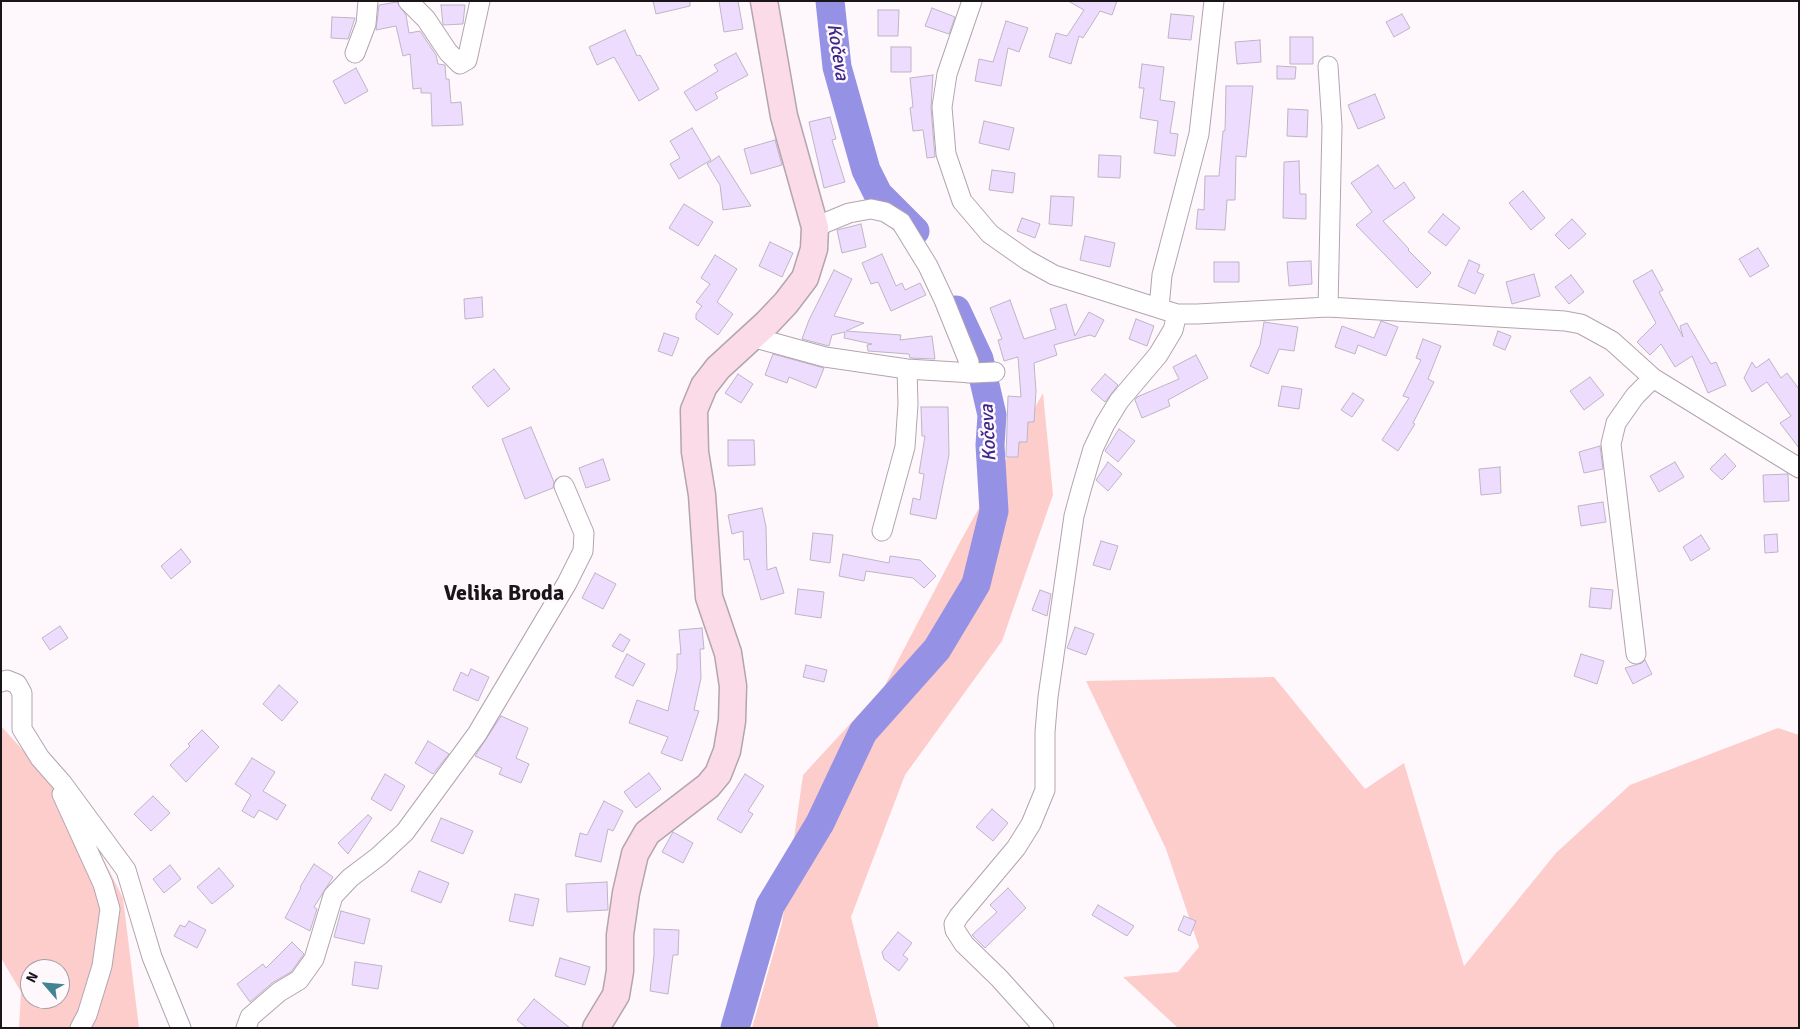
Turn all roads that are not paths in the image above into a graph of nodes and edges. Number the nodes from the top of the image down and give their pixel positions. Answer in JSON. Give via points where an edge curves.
{"nodes":[{"id":1,"x":368,"y":1,"type":"edge"},
{"id":2,"x":408,"y":1,"type":"edge"},
{"id":3,"x":480,"y":1,"type":"edge"},
{"id":4,"x":764,"y":1,"type":"edge"},
{"id":5,"x":972,"y":1,"type":"edge"},
{"id":6,"x":1214,"y":1,"type":"edge"},
{"id":7,"x":355,"y":53,"type":"dead end"},
{"id":8,"x":1328,"y":66,"type":"dead end"},
{"id":9,"x":815,"y":227,"type":"junction"},
{"id":10,"x":1328,"y":306,"type":"junction"},
{"id":11,"x":1159,"y":308,"type":"junction"},
{"id":12,"x":1177,"y":314,"type":"junction"},
{"id":13,"x":752,"y":337,"type":"junction"},
{"id":14,"x":907,"y":369,"type":"junction"},
{"id":15,"x":994,"y":372,"type":"dead end"},
{"id":16,"x":970,"y":373,"type":"junction"},
{"id":17,"x":1653,"y":378,"type":"junction"},
{"id":18,"x":1799,"y":468,"type":"edge"},
{"id":19,"x":564,"y":486,"type":"dead end"},
{"id":20,"x":882,"y":531,"type":"dead end"},
{"id":21,"x":1636,"y":654,"type":"dead end"},
{"id":22,"x":1,"y":682,"type":"edge"},
{"id":23,"x":62,"y":783,"type":"junction"},
{"id":24,"x":80,"y":1028,"type":"edge"},
{"id":25,"x":182,"y":1028,"type":"edge"},
{"id":26,"x":246,"y":1028,"type":"edge"},
{"id":27,"x":596,"y":1028,"type":"edge"},
{"id":28,"x":1044,"y":1028,"type":"edge"}],
"edges":[{"from":1,"to":7,"type":"street","via":[[366,24]]},
{"from":2,"to":3,"type":"street","via":[[460,64],[467,60]]},
{"from":4,"to":9,"type":"main road","via":[[784,116]]},
{"from":5,"to":11,"type":"street","via":[[947,74],[942,107],[946,154],[962,201],[990,234],[1047,271]]},
{"from":6,"to":11,"type":"street","via":[[1199,134],[1162,275]]},
{"from":8,"to":10,"type":"street","via":[[1332,126]]},
{"from":9,"to":13,"type":"main road","via":[[814,250],[805,278],[786,303]]},
{"from":9,"to":16,"type":"street","via":[[849,213],[871,209],[884,212],[900,222],[928,266],[944,300],[969,362]]},
{"from":10,"to":12,"type":"street"},
{"from":10,"to":17,"type":"street","via":[[1581,324],[1612,341]]},
{"from":11,"to":12,"type":"street"},
{"from":12,"to":28,"type":"street","via":[[1173,330],[1158,355],[1119,400],[1105,424],[1093,449],[1081,490],[1074,516],[1048,697],[1044,790],[1031,824],[1016,848],[954,924],[964,944]]},
{"from":13,"to":14,"type":"street","via":[[825,357]]},
{"from":13,"to":27,"type":"main road","via":[[718,368],[704,386],[694,410],[709,597],[728,653],[733,686],[728,751],[718,774],[708,786],[647,833],[635,854],[622,918],[616,995]]},
{"from":14,"to":16,"type":"street"},
{"from":14,"to":20,"type":"street","via":[[905,447]]},
{"from":15,"to":16,"type":"street"},
{"from":17,"to":18,"type":"street"},
{"from":17,"to":21,"type":"street","via":[[1616,423],[1611,444]]},
{"from":19,"to":26,"type":"street","via":[[584,533],[583,551],[567,584],[466,749],[405,832],[333,896],[314,959],[299,980],[250,1017]]},
{"from":22,"to":23,"type":"street","via":[[7,680],[17,684],[22,693],[22,729],[40,758]]},
{"from":23,"to":24,"type":"street","via":[[60,791],[103,884],[110,909],[102,966]]},
{"from":23,"to":25,"type":"street","via":[[126,870],[152,957]]}]}
